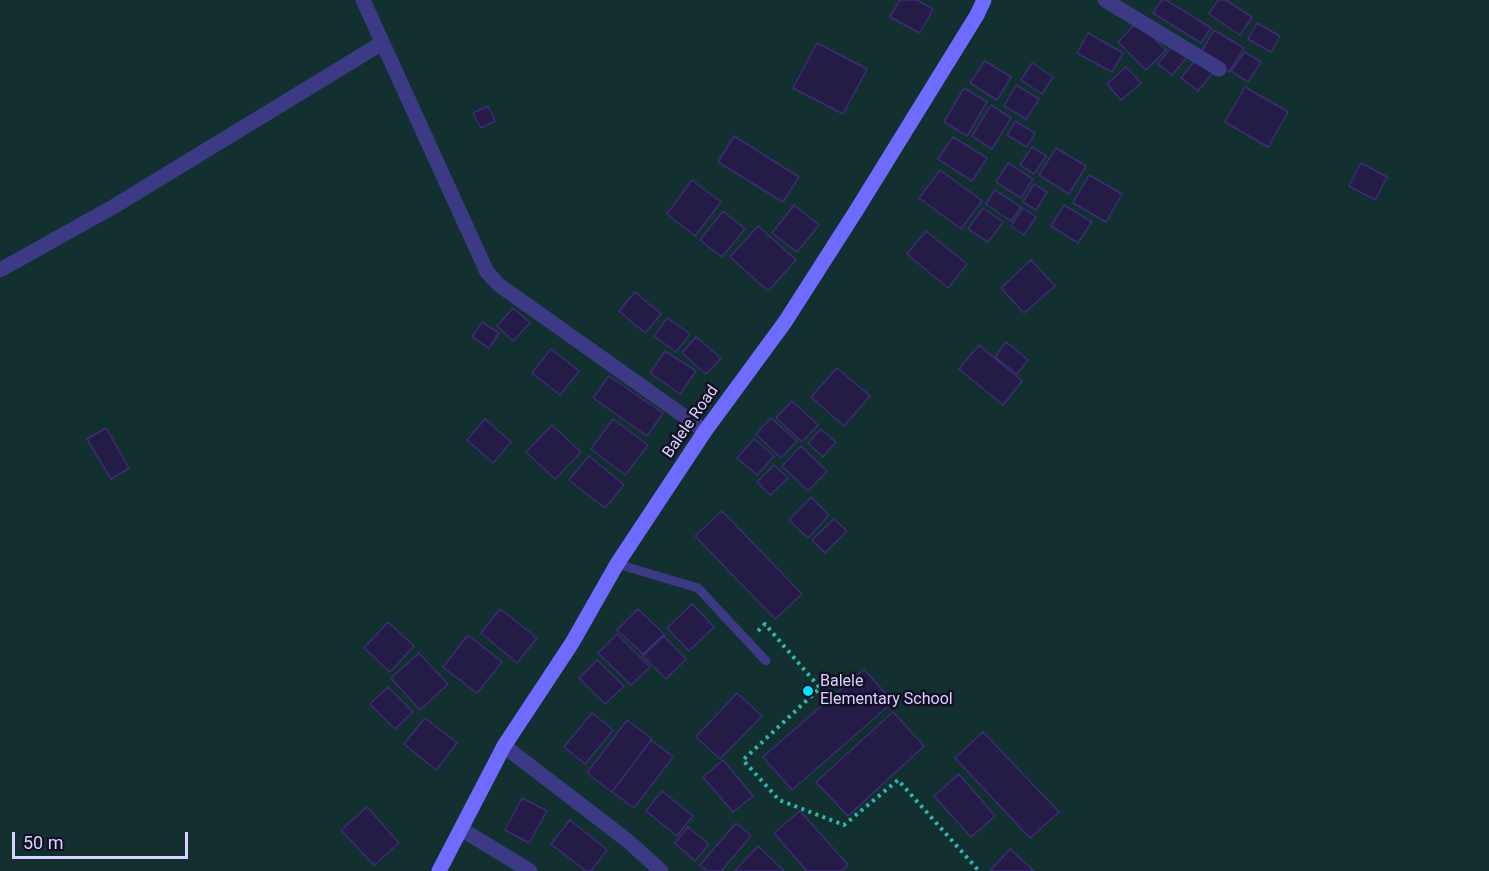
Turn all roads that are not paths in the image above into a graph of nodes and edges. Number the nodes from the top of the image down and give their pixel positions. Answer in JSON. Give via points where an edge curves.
{"nodes":[{"id":1,"x":363,"y":0,"type":"edge"},
{"id":2,"x":984,"y":0,"type":"edge"},
{"id":3,"x":1105,"y":0,"type":"edge"},
{"id":4,"x":382,"y":43,"type":"junction"},
{"id":5,"x":1219,"y":69,"type":"dead end"},
{"id":6,"x":0,"y":270,"type":"edge"},
{"id":7,"x":705,"y":431,"type":"junction"},
{"id":8,"x":617,"y":564,"type":"junction"},
{"id":9,"x":766,"y":661,"type":"dead end"},
{"id":10,"x":504,"y":746,"type":"junction"},
{"id":11,"x":461,"y":829,"type":"junction"},
{"id":12,"x":439,"y":871,"type":"edge"},
{"id":13,"x":530,"y":871,"type":"edge"},
{"id":14,"x":661,"y":871,"type":"edge"}],
"edges":[{"from":1,"to":4,"type":"street"},
{"from":2,"to":7,"type":"street","name":"Balele Road","via":[[785,322]]},
{"from":3,"to":5,"type":"street"},
{"from":4,"to":6,"type":"street","via":[[113,207]]},
{"from":4,"to":7,"type":"street","via":[[487,272],[499,285]]},
{"from":7,"to":8,"type":"street","name":"Balele Road"},
{"from":8,"to":9,"type":"lane","via":[[698,588]]},
{"from":8,"to":10,"type":"street","name":"Balele Road","via":[[572,643]]},
{"from":10,"to":11,"type":"street","name":"Balele Road"},
{"from":10,"to":14,"type":"street"},
{"from":11,"to":12,"type":"street","name":"Balele Road"},
{"from":11,"to":13,"type":"street"}]}
